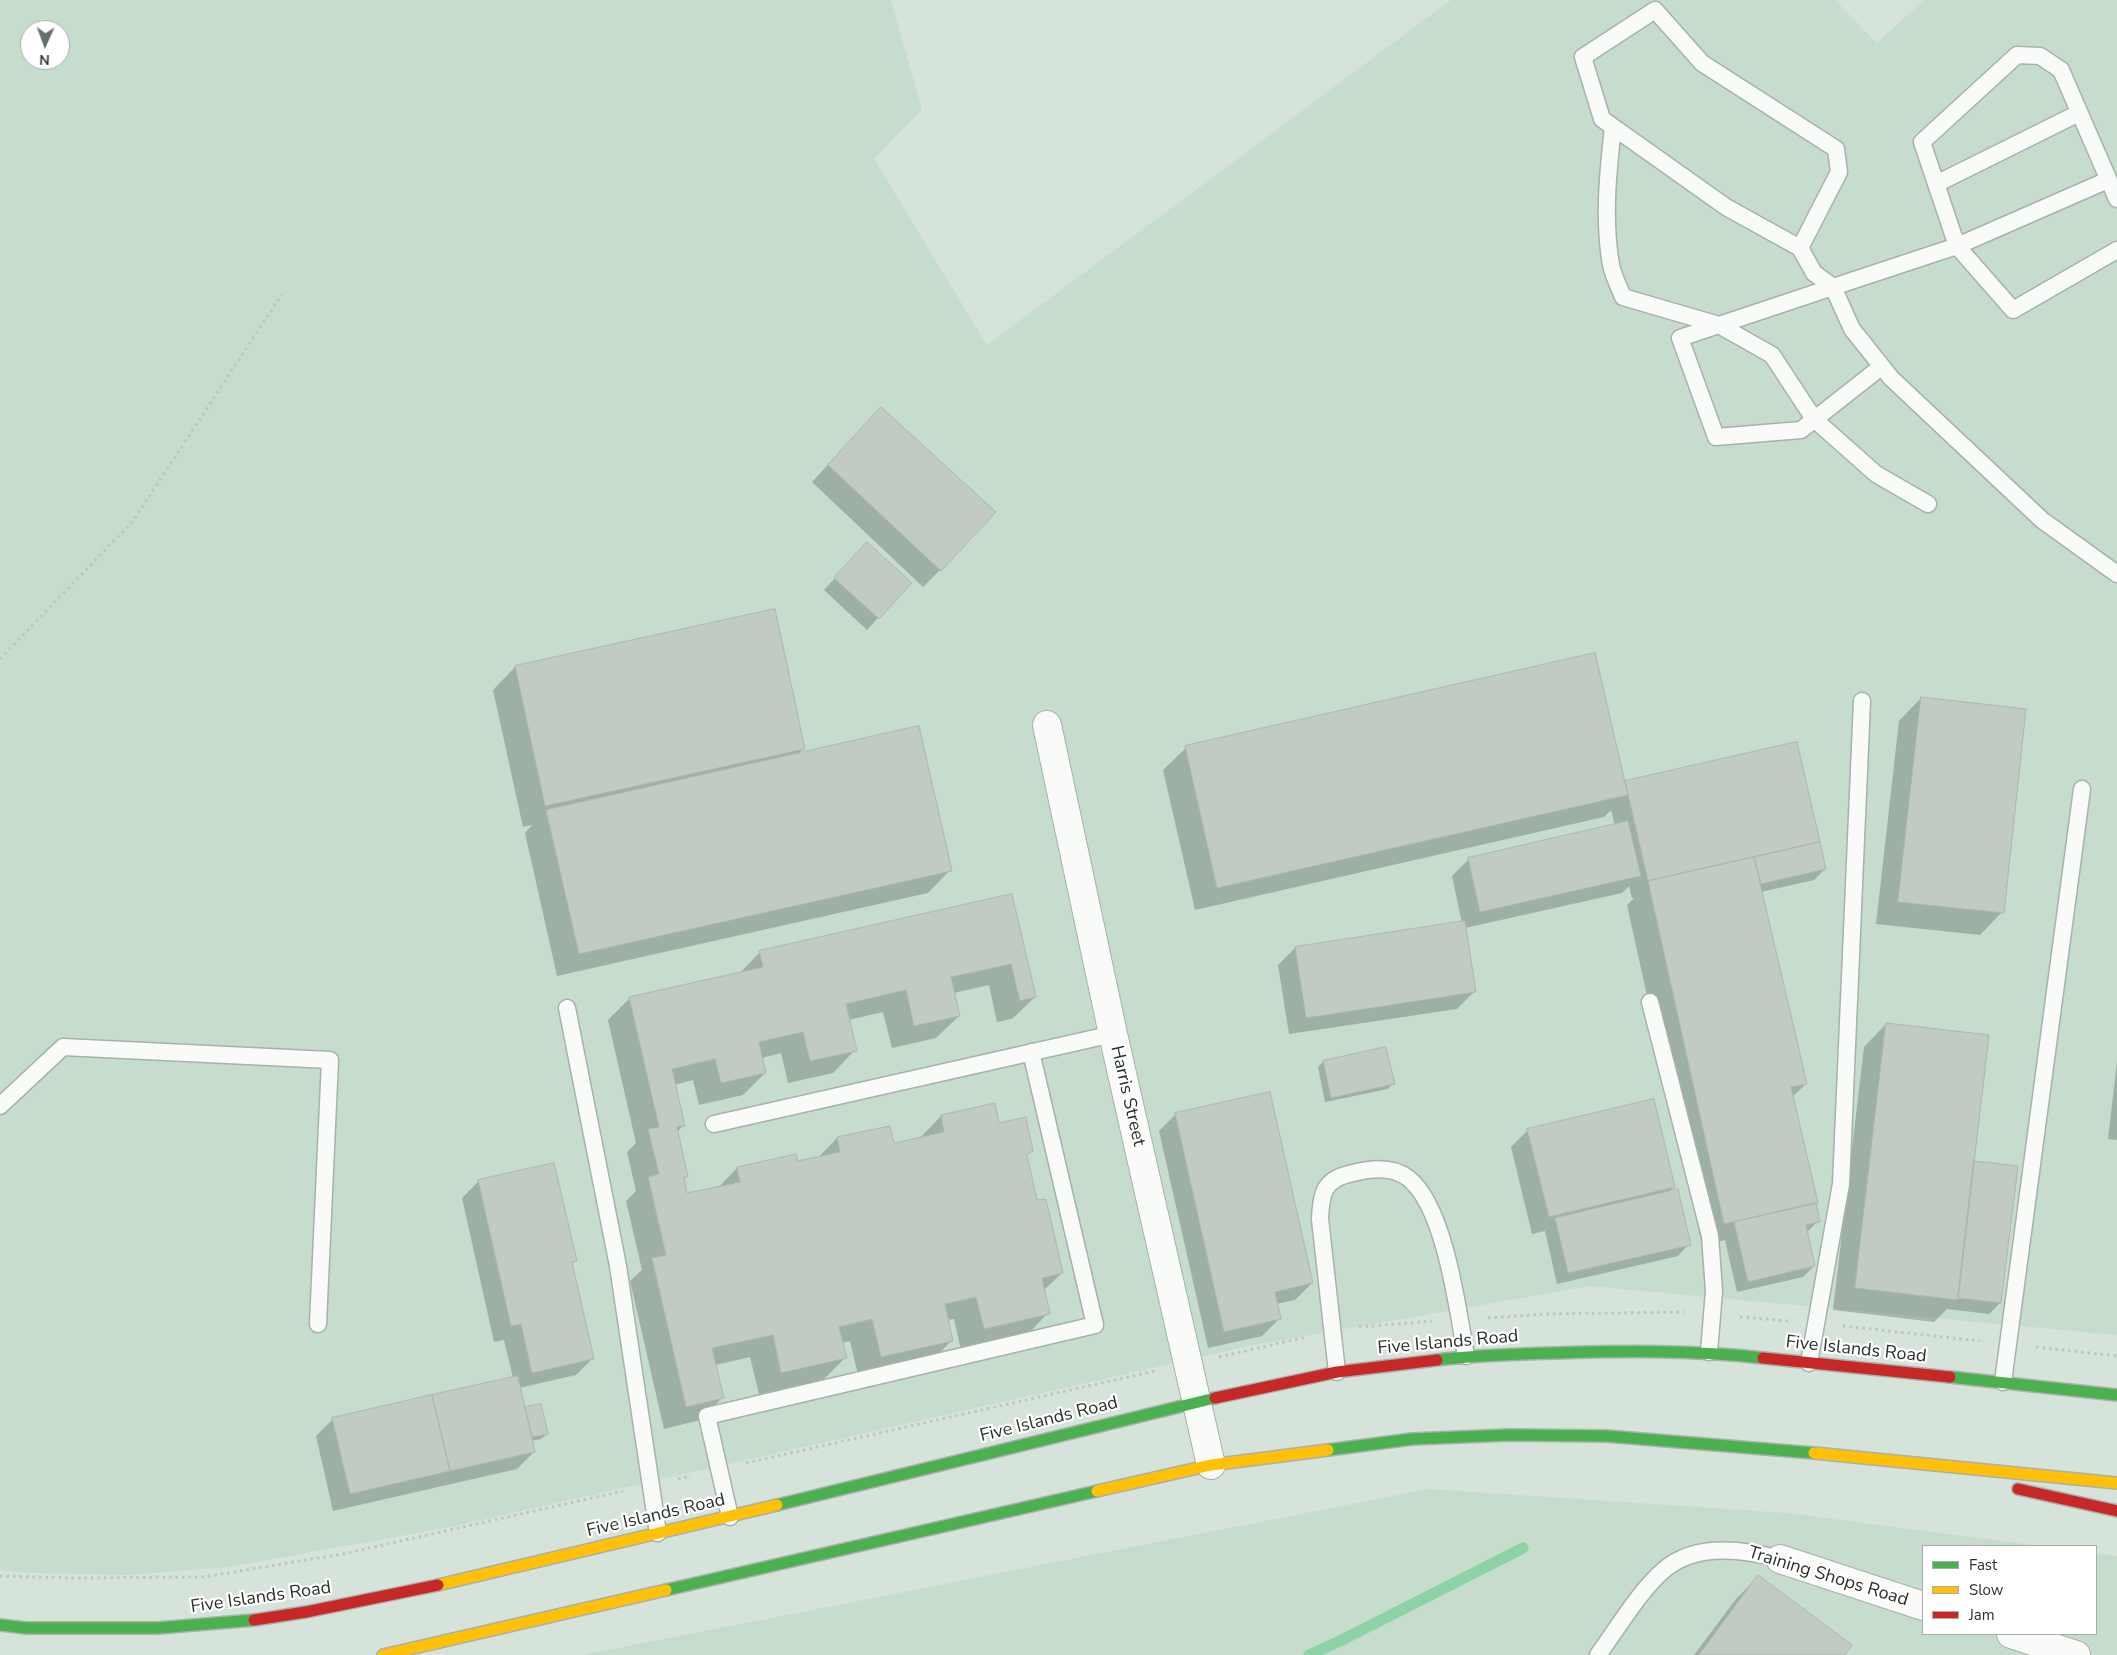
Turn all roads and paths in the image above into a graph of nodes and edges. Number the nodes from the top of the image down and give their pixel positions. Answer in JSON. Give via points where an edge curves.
{"nodes":[{"id":1,"x":2079,"y":113,"type":"junction"},
{"id":2,"x":1613,"y":126,"type":"junction"},
{"id":3,"x":2108,"y":180,"type":"junction"},
{"id":4,"x":1936,"y":184,"type":"junction"},
{"id":5,"x":2117,"y":199,"type":"edge"},
{"id":6,"x":1957,"y":246,"type":"junction"},
{"id":7,"x":1800,"y":248,"type":"junction"},
{"id":8,"x":2117,"y":250,"type":"edge"},
{"id":9,"x":1833,"y":287,"type":"junction"},
{"id":10,"x":282,"y":294,"type":"dead end"},
{"id":11,"x":1719,"y":325,"type":"junction"},
{"id":12,"x":1881,"y":367,"type":"junction"},
{"id":13,"x":1814,"y":419,"type":"junction"},
{"id":14,"x":1928,"y":504,"type":"dead end"},
{"id":15,"x":2117,"y":574,"type":"edge"},
{"id":16,"x":0,"y":659,"type":"edge"},
{"id":17,"x":1862,"y":701,"type":"dead end"},
{"id":18,"x":1047,"y":725,"type":"dead end"},
{"id":19,"x":2082,"y":790,"type":"dead end"},
{"id":20,"x":1650,"y":1002,"type":"dead end"},
{"id":21,"x":567,"y":1008,"type":"dead end"},
{"id":22,"x":1113,"y":1034,"type":"junction"},
{"id":23,"x":1031,"y":1052,"type":"junction"},
{"id":24,"x":0,"y":1106,"type":"edge"},
{"id":25,"x":714,"y":1124,"type":"dead end"},
{"id":26,"x":318,"y":1324,"type":"dead end"},
{"id":27,"x":1709,"y":1352,"type":"junction"},
{"id":28,"x":1466,"y":1356,"type":"junction"},
{"id":29,"x":1809,"y":1363,"type":"junction"},
{"id":30,"x":1337,"y":1372,"type":"junction"},
{"id":31,"x":2003,"y":1382,"type":"junction"},
{"id":32,"x":2117,"y":1396,"type":"edge"},
{"id":33,"x":1197,"y":1402,"type":"junction"},
{"id":34,"x":1908,"y":1464,"type":"junction"},
{"id":35,"x":1211,"y":1465,"type":"junction"},
{"id":36,"x":2117,"y":1483,"type":"edge"},
{"id":37,"x":2117,"y":1511,"type":"edge"},
{"id":38,"x":730,"y":1517,"type":"junction"},
{"id":39,"x":658,"y":1533,"type":"junction"},
{"id":40,"x":1780,"y":1559,"type":"joint"},
{"id":41,"x":1922,"y":1606,"type":"edge"},
{"id":42,"x":0,"y":1625,"type":"edge"},
{"id":43,"x":2013,"y":1635,"type":"edge"},
{"id":44,"x":383,"y":1655,"type":"edge"},
{"id":45,"x":1598,"y":1655,"type":"edge"},
{"id":46,"x":2076,"y":1655,"type":"edge"}],
"edges":[{"from":1,"to":3,"type":"lane"},
{"from":1,"to":4,"type":"lane"},
{"from":1,"to":4,"type":"lane","via":[[2061,70],[2040,56],[2017,55],[1922,142]]},
{"from":2,"to":7,"type":"lane","via":[[1726,207]]},
{"from":2,"to":7,"type":"lane","via":[[1602,119],[1583,57],[1655,10],[1702,63],[1836,149],[1839,172]]},
{"from":2,"to":11,"type":"lane","via":[[1606,190],[1611,266],[1623,297]]},
{"from":3,"to":5,"type":"lane"},
{"from":3,"to":6,"type":"lane"},
{"from":4,"to":6,"type":"lane"},
{"from":6,"to":8,"type":"lane","via":[[2013,310]]},
{"from":6,"to":9,"type":"lane"},
{"from":7,"to":9,"type":"lane","via":[[1814,273]]},
{"from":9,"to":11,"type":"lane"},
{"from":9,"to":12,"type":"lane","via":[[1852,329]]},
{"from":10,"to":16,"type":"path","via":[[133,521]]},
{"from":11,"to":13,"type":"lane","via":[[1772,355]]},
{"from":11,"to":13,"type":"lane","via":[[1680,338],[1716,437],[1801,430]]},
{"from":12,"to":13,"type":"lane"},
{"from":12,"to":15,"type":"lane","via":[[2042,520]]},
{"from":13,"to":14,"type":"lane","via":[[1876,474]]},
{"from":17,"to":29,"type":"lane","via":[[1841,1184]]},
{"from":18,"to":22,"type":"street","name":"Harris Street"},
{"from":19,"to":31,"type":"lane"},
{"from":20,"to":27,"type":"lane","via":[[1710,1236],[1714,1291]]},
{"from":21,"to":39,"type":"lane","via":[[618,1266]]},
{"from":22,"to":23,"type":"lane"},
{"from":22,"to":33,"type":"street","name":"Harris Street"},
{"from":23,"to":25,"type":"lane"},
{"from":23,"to":38,"type":"lane","via":[[1095,1325],[707,1416]]},
{"from":24,"to":26,"type":"lane","via":[[63,1047],[330,1060]]},
{"from":27,"to":28,"type":"main road","name":"Five Islands Road","via":[[1606,1351]]},
{"from":27,"to":29,"type":"main road","name":"Five Islands Road"},
{"from":28,"to":30,"type":"main road","name":"Five Islands Road"},
{"from":28,"to":30,"type":"lane","via":[[1450,1266],[1428,1207],[1408,1178],[1397,1172],[1371,1168],[1338,1176],[1326,1186],[1321,1202],[1320,1219]]},
{"from":29,"to":31,"type":"main road","name":"Five Islands Road"},
{"from":30,"to":33,"type":"main road","name":"Five Islands Road"},
{"from":31,"to":32,"type":"main road","name":"Five Islands Road"},
{"from":33,"to":35,"type":"street","name":"Harris Street"},
{"from":33,"to":38,"type":"main road","name":"Five Islands Road"},
{"from":34,"to":35,"type":"main road","via":[[1625,1437],[1509,1435],[1412,1439]]},
{"from":34,"to":36,"type":"main road"},
{"from":34,"to":37,"type":"main road"},
{"from":35,"to":44,"type":"main road"},
{"from":38,"to":39,"type":"main road","name":"Five Islands Road"},
{"from":39,"to":42,"type":"main road","name":"Five Islands Road","via":[[473,1578],[235,1623],[158,1628],[26,1628]]},
{"from":40,"to":41,"type":"street","name":"Training Shops Road"},
{"from":40,"to":45,"type":"lane","name":"Training Shops Road","via":[[1734,1550],[1687,1556],[1665,1569],[1647,1589]]},
{"from":43,"to":46,"type":"street"}]}
